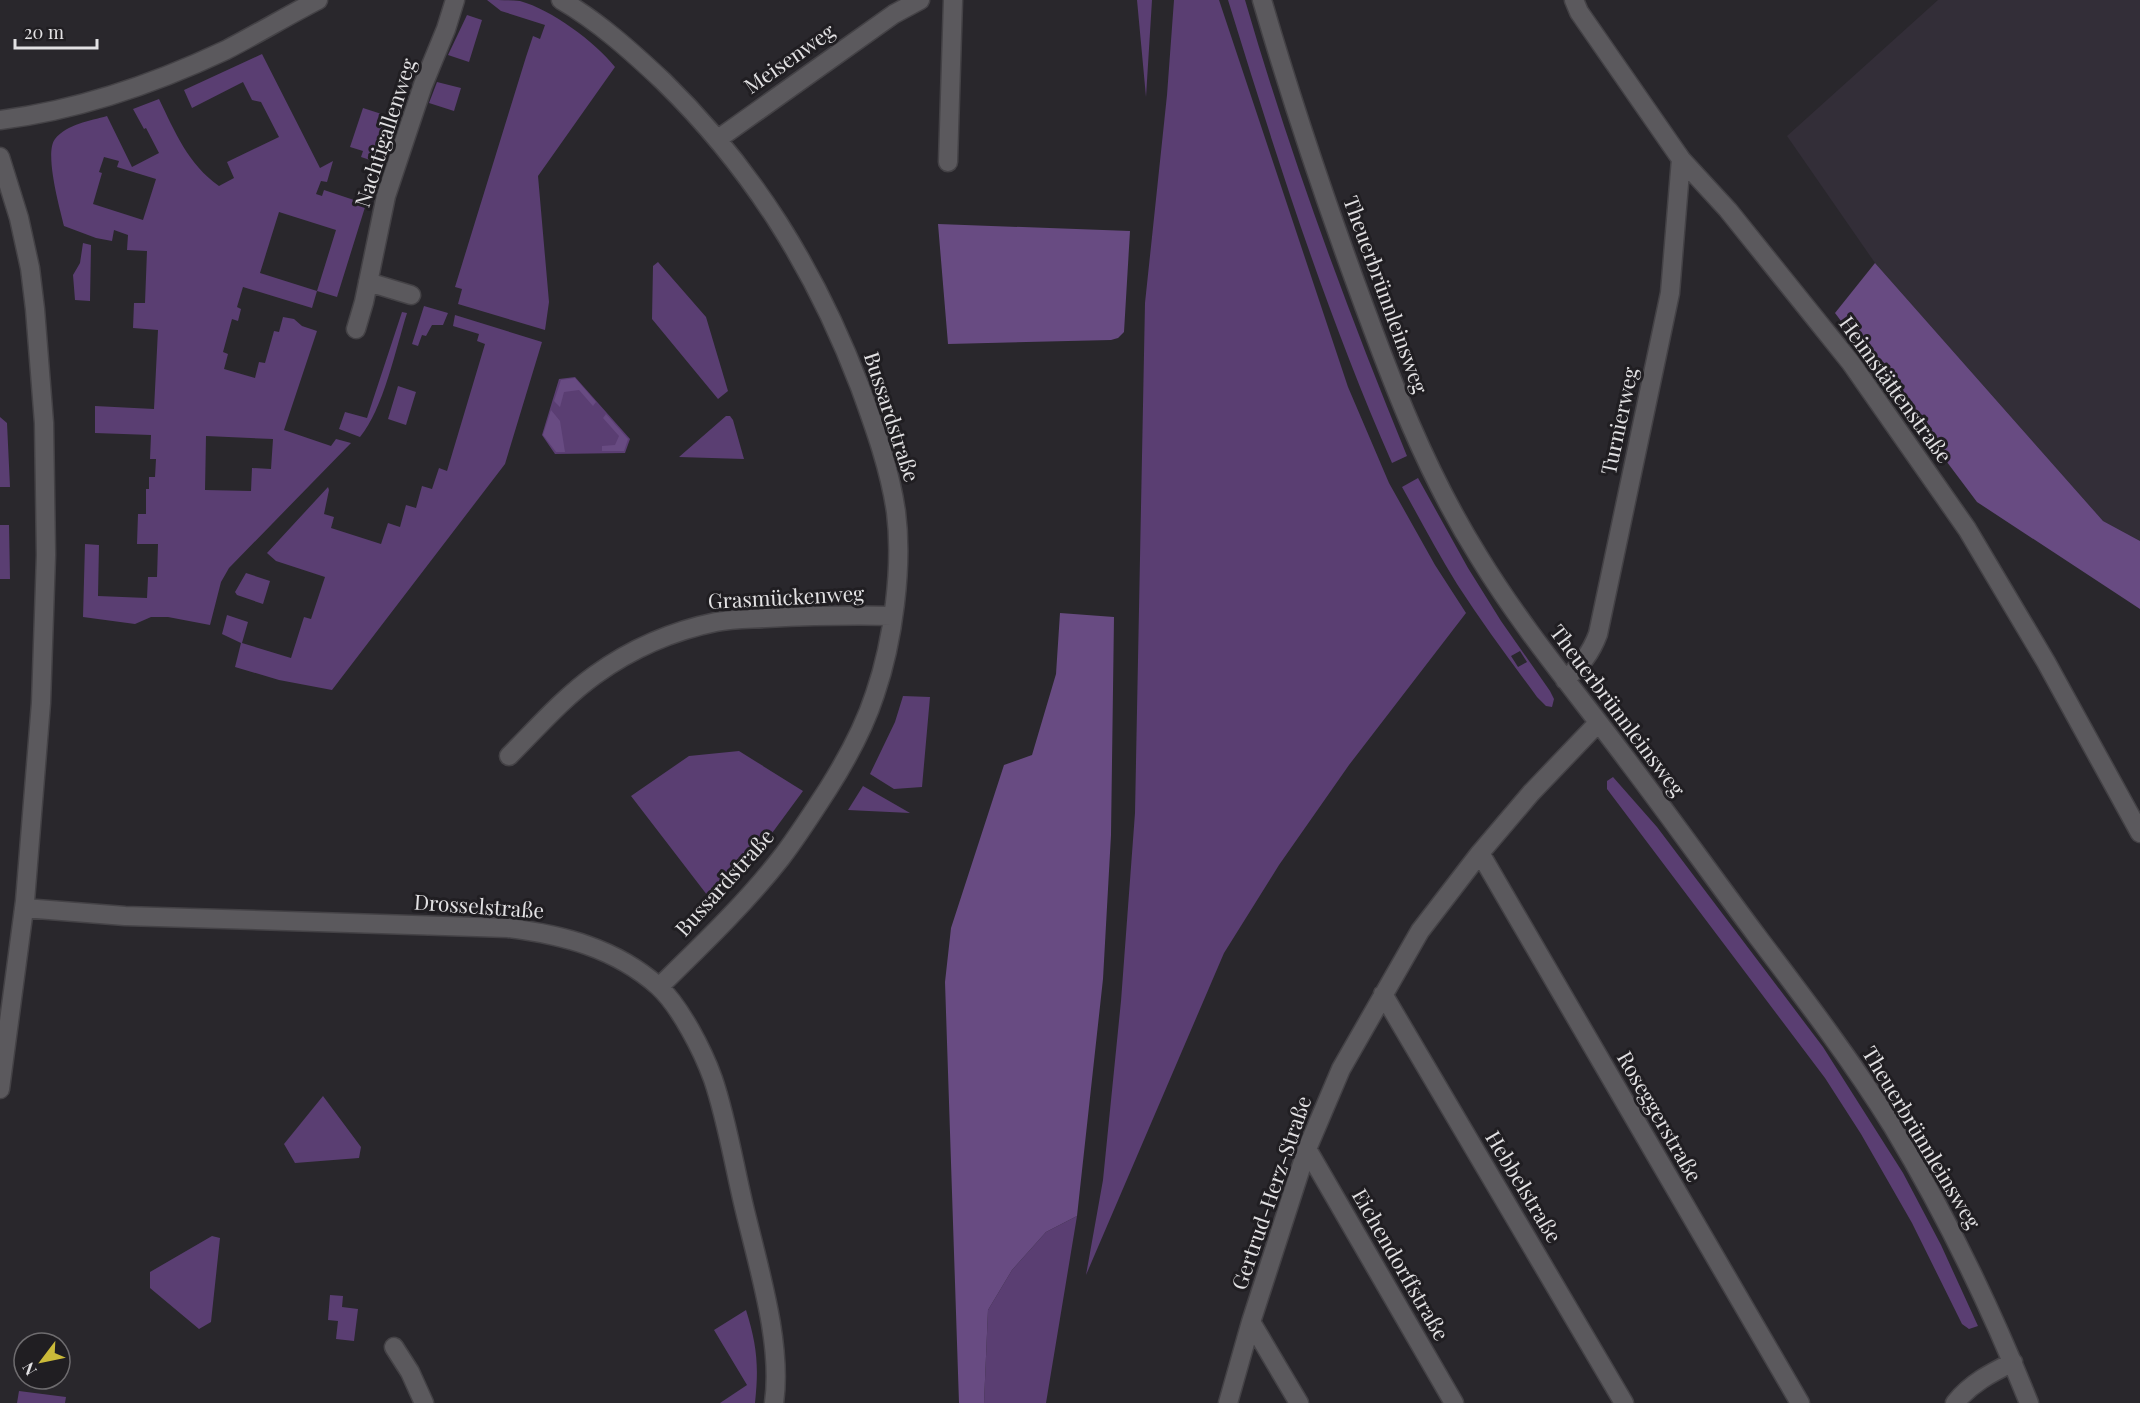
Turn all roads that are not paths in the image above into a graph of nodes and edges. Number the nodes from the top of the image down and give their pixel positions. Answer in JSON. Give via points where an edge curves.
{"nodes":[{"id":1,"x":318,"y":0,"type":"edge"},
{"id":2,"x":455,"y":0,"type":"edge"},
{"id":3,"x":561,"y":0,"type":"edge"},
{"id":4,"x":920,"y":0,"type":"edge"},
{"id":5,"x":953,"y":0,"type":"edge"},
{"id":6,"x":1262,"y":0,"type":"edge"},
{"id":7,"x":1582,"y":4,"type":"edge"},
{"id":8,"x":0,"y":120,"type":"edge"},
{"id":9,"x":718,"y":139,"type":"junction"},
{"id":10,"x":0,"y":157,"type":"edge"},
{"id":11,"x":1681,"y":159,"type":"junction"},
{"id":12,"x":948,"y":162,"type":"dead end"},
{"id":13,"x":368,"y":282,"type":"junction"},
{"id":14,"x":411,"y":295,"type":"dead end"},
{"id":15,"x":356,"y":329,"type":"dead end"},
{"id":16,"x":893,"y":616,"type":"junction"},
{"id":17,"x":1565,"y":680,"type":"junction"},
{"id":18,"x":1598,"y":723,"type":"junction"},
{"id":19,"x":509,"y":756,"type":"dead end"},
{"id":20,"x":2140,"y":833,"type":"edge"},
{"id":21,"x":1480,"y":853,"type":"junction"},
{"id":22,"x":24,"y":908,"type":"junction"},
{"id":23,"x":659,"y":987,"type":"junction"},
{"id":24,"x":1383,"y":994,"type":"junction"},
{"id":25,"x":0,"y":1089,"type":"edge"},
{"id":26,"x":1307,"y":1149,"type":"junction"},
{"id":27,"x":1251,"y":1322,"type":"junction"},
{"id":28,"x":394,"y":1347,"type":"dead end"},
{"id":29,"x":2013,"y":1362,"type":"junction"},
{"id":30,"x":424,"y":1403,"type":"edge"},
{"id":31,"x":774,"y":1403,"type":"edge"},
{"id":32,"x":1228,"y":1403,"type":"edge"},
{"id":33,"x":1299,"y":1403,"type":"edge"},
{"id":34,"x":1454,"y":1403,"type":"edge"},
{"id":35,"x":1624,"y":1403,"type":"edge"},
{"id":36,"x":1800,"y":1403,"type":"edge"},
{"id":37,"x":1955,"y":1403,"type":"edge"},
{"id":38,"x":2029,"y":1403,"type":"edge"}],
"edges":[{"from":1,"to":8,"type":"street","via":[[226,49],[132,89],[59,110]]},
{"from":2,"to":13,"type":"street","name":"Nachtigallenweg","via":[[386,196]]},
{"from":3,"to":9,"type":"street","name":"Bussardstraße","via":[[590,17],[638,57]]},
{"from":4,"to":9,"type":"street","name":"Meisenweg","via":[[894,14]]},
{"from":5,"to":12,"type":"street"},
{"from":6,"to":17,"type":"street","name":"Theuerbrünnleinsweg","via":[[1315,169],[1402,407],[1426,461],[1477,555]]},
{"from":7,"to":11,"type":"street","name":"Heimstättenstraße"},
{"from":9,"to":16,"type":"street","name":"Bussardstraße","via":[[748,176],[799,255],[832,319],[861,390],[885,459],[896,513],[898,548]]},
{"from":10,"to":22,"type":"street","via":[[30,268],[44,423],[46,555],[41,703]]},
{"from":11,"to":17,"type":"street","name":"Turnierweg","via":[[1670,293],[1598,634],[1583,663]]},
{"from":11,"to":20,"type":"street","name":"Heimstättenstraße","via":[[1728,210],[1851,363],[1966,529],[2046,662]]},
{"from":13,"to":14,"type":"street"},
{"from":13,"to":15,"type":"street","name":"Nachtigallenweg"},
{"from":16,"to":19,"type":"street","name":"Grasmückenweg","via":[[718,621],[683,630],[651,642],[595,675],[566,698]]},
{"from":16,"to":23,"type":"street","name":"Bussardstraße","via":[[876,693],[843,764],[782,857],[738,908]]},
{"from":17,"to":18,"type":"street","name":"Theuerbrünnleinsweg"},
{"from":18,"to":21,"type":"street","name":"Gertrud-Herz-Straße"},
{"from":18,"to":29,"type":"street","name":"Theuerbrünnleinsweg","via":[[1810,1007],[1894,1129],[1958,1244]]},
{"from":21,"to":24,"type":"street","name":"Gertrud-Herz-Straße","via":[[1420,931]]},
{"from":21,"to":36,"type":"street","name":"Roseggerstraße"},
{"from":22,"to":23,"type":"street","name":"Drosselstraße","via":[[125,916],[508,928],[581,942],[634,967]]},
{"from":22,"to":25,"type":"street"},
{"from":23,"to":31,"type":"street","name":"Drosselstraße","via":[[688,1028],[713,1079],[777,1358]]},
{"from":24,"to":26,"type":"street","name":"Gertrud-Herz-Straße","via":[[1341,1069]]},
{"from":24,"to":35,"type":"street","name":"Hebbelstraße"},
{"from":26,"to":27,"type":"street","name":"Gertrud-Herz-Straße"},
{"from":26,"to":34,"type":"street","name":"Eichendorffstraße"},
{"from":27,"to":32,"type":"street","name":"Gertrud-Herz-Straße"},
{"from":27,"to":33,"type":"street"},
{"from":28,"to":30,"type":"street"},
{"from":29,"to":37,"type":"street","via":[[1983,1377]]},
{"from":29,"to":38,"type":"street","name":"Theuerbrünnleinsweg"}]}
